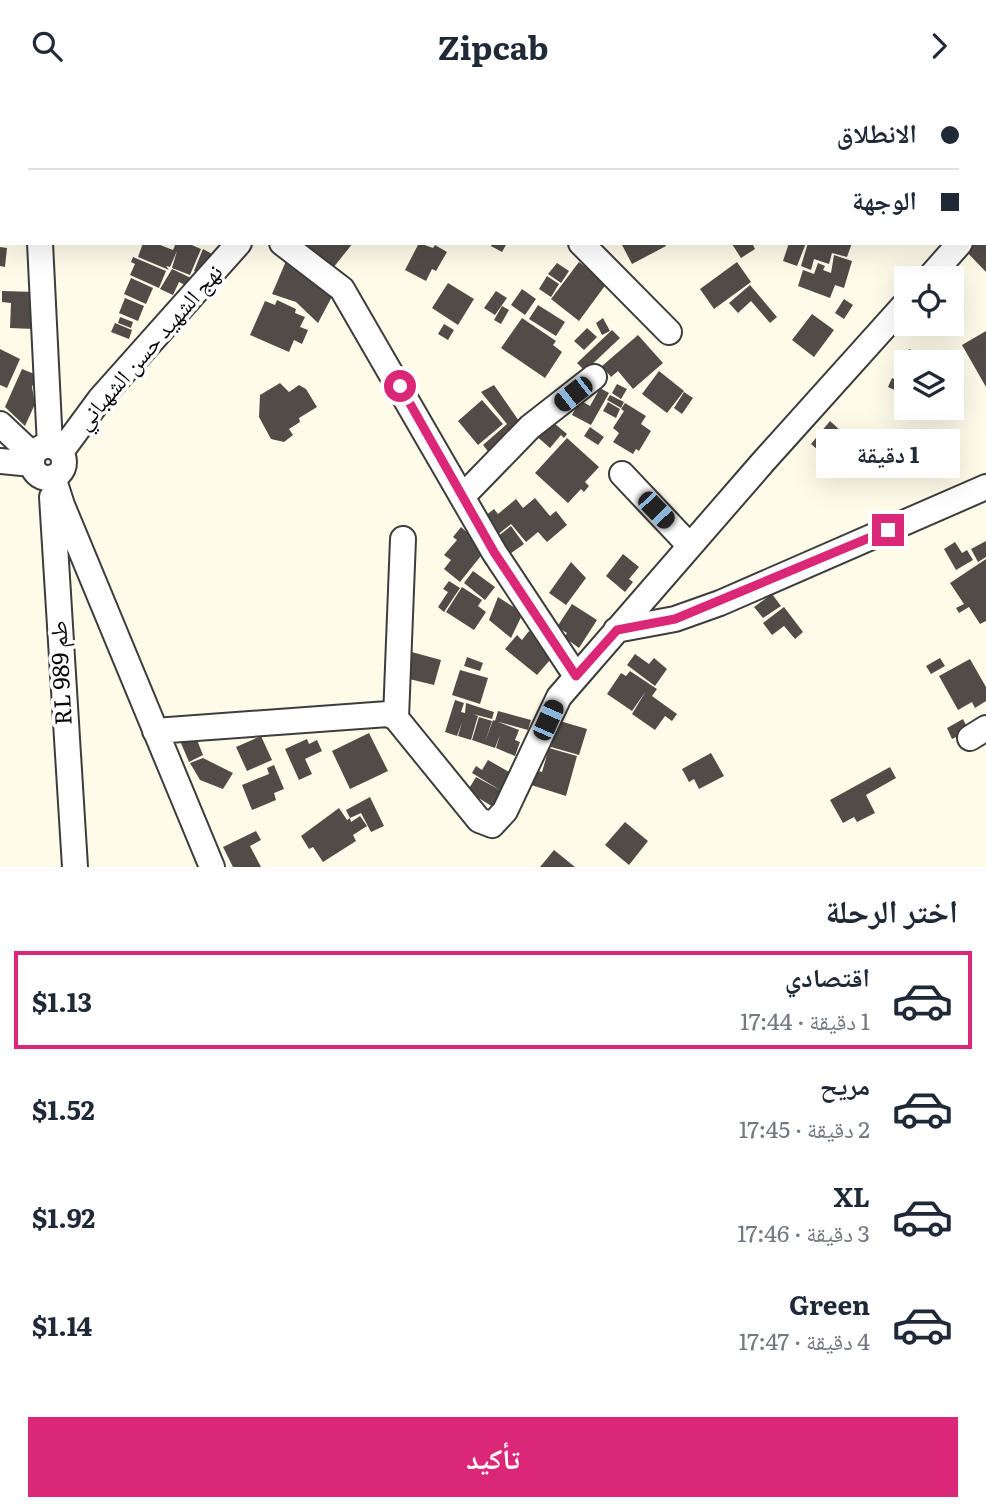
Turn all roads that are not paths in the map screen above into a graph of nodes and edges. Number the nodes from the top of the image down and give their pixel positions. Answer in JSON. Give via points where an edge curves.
{"nodes":[{"id":1,"x":40,"y":245,"type":"edge"},
{"id":2,"x":237,"y":245,"type":"edge"},
{"id":3,"x":285,"y":245,"type":"edge"},
{"id":4,"x":583,"y":245,"type":"edge"},
{"id":5,"x":958,"y":245,"type":"edge"},
{"id":6,"x":940,"y":266,"type":"edge"},
{"id":7,"x":894,"y":316,"type":"edge"},
{"id":8,"x":669,"y":332,"type":"dead end"},
{"id":9,"x":594,"y":377,"type":"dead end"},
{"id":10,"x":0,"y":423,"type":"edge"},
{"id":11,"x":0,"y":461,"type":"edge"},
{"id":12,"x":47,"y":462,"type":"junction"},
{"id":13,"x":622,"y":474,"type":"dead end"},
{"id":14,"x":986,"y":487,"type":"edge"},
{"id":15,"x":463,"y":496,"type":"junction"},
{"id":16,"x":403,"y":539,"type":"dead end"},
{"id":17,"x":690,"y":546,"type":"junction"},
{"id":18,"x":617,"y":630,"type":"junction"},
{"id":19,"x":576,"y":676,"type":"junction"},
{"id":20,"x":396,"y":719,"type":"junction"},
{"id":21,"x":155,"y":731,"type":"junction"},
{"id":22,"x":75,"y":867,"type":"edge"},
{"id":23,"x":212,"y":867,"type":"edge"}],
"edges":[{"from":1,"to":12,"type":"street","name":"RL طم 989"},
{"from":2,"to":12,"type":"street","name":"نهج الشهيد حسن الشهباني"},
{"from":3,"to":15,"type":"street","via":[[342,289]]},
{"from":4,"to":8,"type":"street"},
{"from":5,"to":6,"type":"street"},
{"from":7,"to":17,"type":"street"},
{"from":9,"to":15,"type":"street","via":[[530,427]]},
{"from":10,"to":12,"type":"street"},
{"from":11,"to":12,"type":"street"},
{"from":12,"to":21,"type":"street"},
{"from":12,"to":22,"type":"street","name":"RL طم 989"},
{"from":13,"to":17,"type":"street"},
{"from":14,"to":18,"type":"street","via":[[720,603],[675,619]]},
{"from":15,"to":19,"type":"street","via":[[494,552]]},
{"from":16,"to":20,"type":"street"},
{"from":17,"to":18,"type":"street"},
{"from":18,"to":19,"type":"street"},
{"from":19,"to":20,"type":"street","via":[[559,697],[505,811],[492,825],[479,820]]},
{"from":20,"to":21,"type":"street","via":[[388,713]]},
{"from":21,"to":23,"type":"street"}]}
